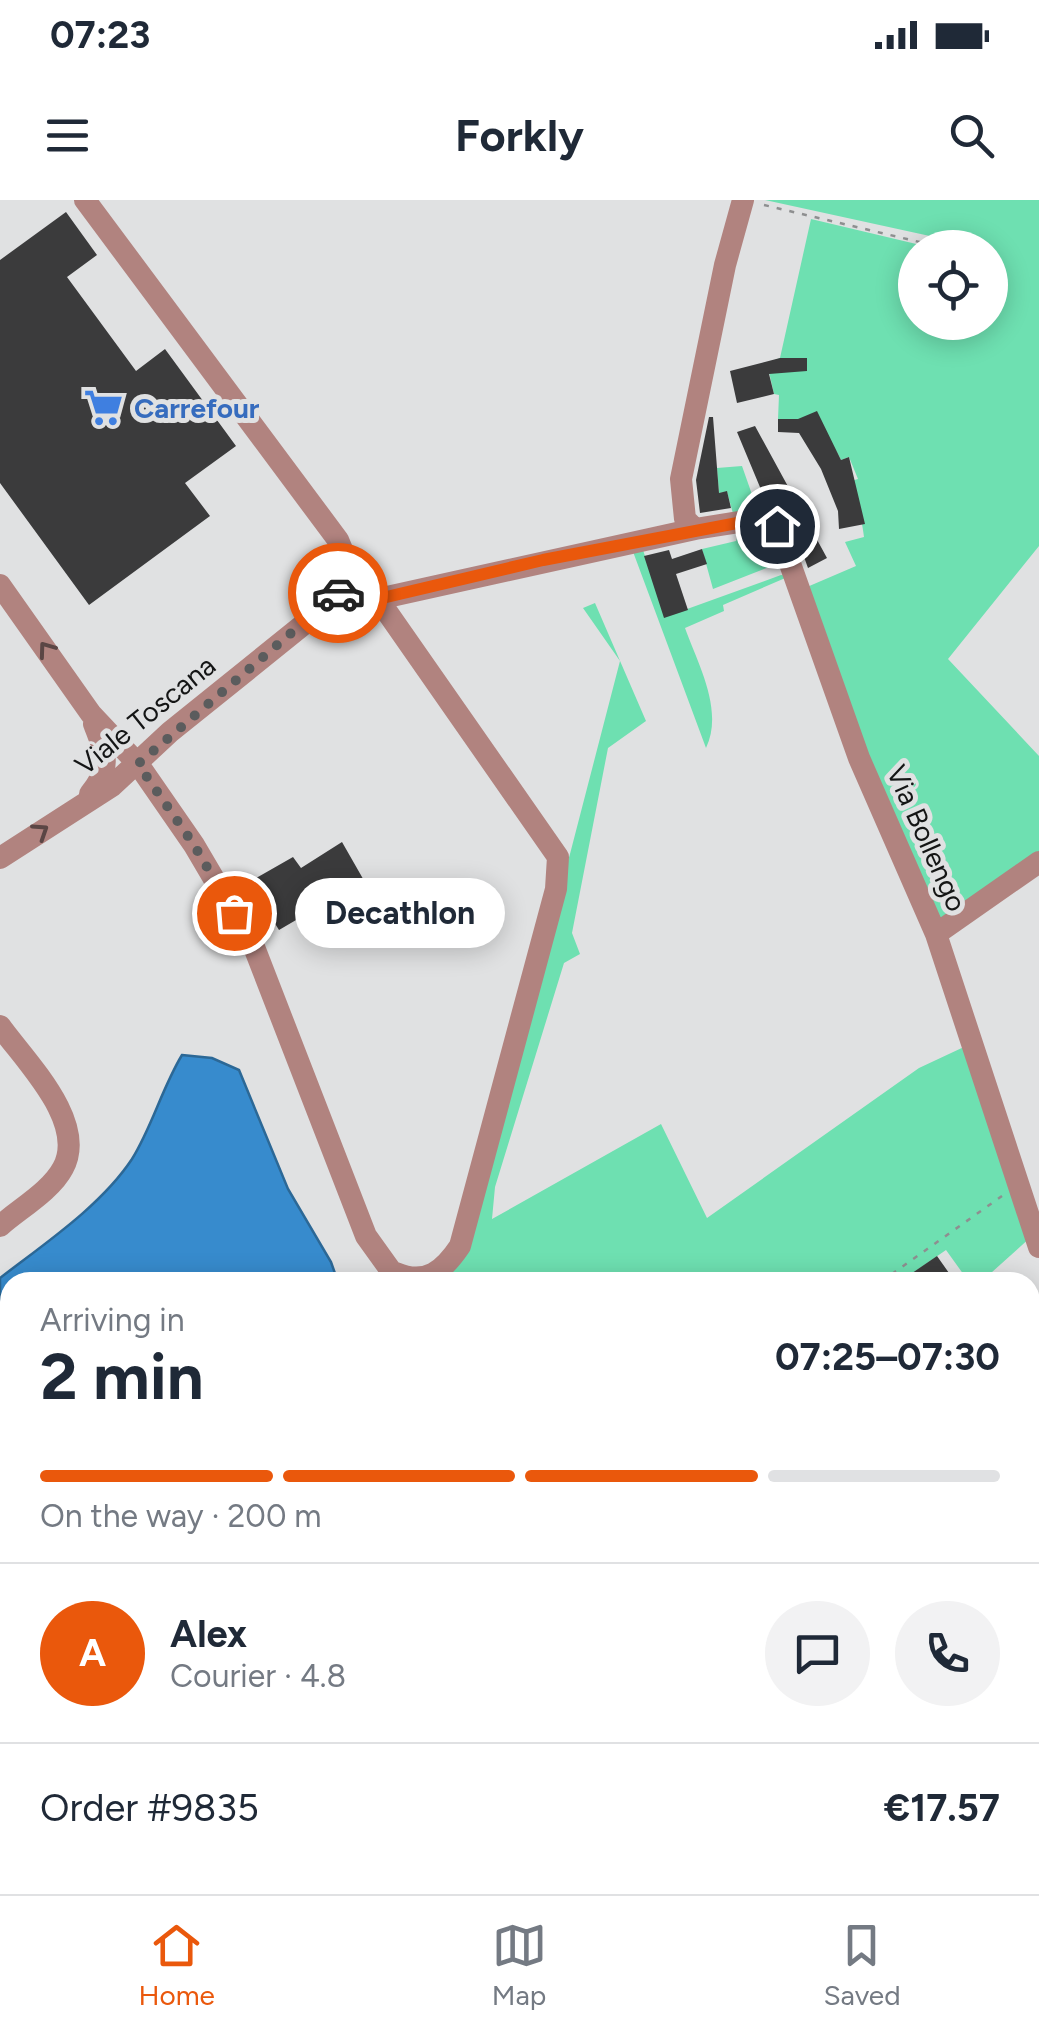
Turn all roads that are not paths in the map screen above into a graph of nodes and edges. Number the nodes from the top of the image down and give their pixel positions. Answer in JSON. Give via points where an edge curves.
{"nodes":[{"id":1,"x":85,"y":200,"type":"edge"},
{"id":2,"x":743,"y":200,"type":"edge"},
{"id":3,"x":700,"y":529,"type":"junction"},
{"id":4,"x":346,"y":578,"type":"junction"},
{"id":5,"x":0,"y":585,"type":"edge"},
{"id":6,"x":378,"y":599,"type":"junction"},
{"id":7,"x":91,"y":714,"type":"junction"},
{"id":8,"x":138,"y":764,"type":"junction"},
{"id":9,"x":81,"y":804,"type":"junction"},
{"id":10,"x":0,"y":858,"type":"edge"},
{"id":11,"x":1039,"y":862,"type":"edge"},
{"id":12,"x":936,"y":934,"type":"junction"},
{"id":13,"x":0,"y":1026,"type":"edge"},
{"id":14,"x":0,"y":1226,"type":"edge"},
{"id":15,"x":1039,"y":1248,"type":"edge"},
{"id":16,"x":391,"y":1272,"type":"edge"},
{"id":17,"x":438,"y":1272,"type":"edge"}],
"edges":[{"from":1,"to":4,"type":"street","via":[[338,540]]},
{"from":2,"to":3,"type":"street","via":[[682,479],[685,520]]},
{"from":3,"to":6,"type":"street","name":"Via Bollengo"},
{"from":3,"to":12,"type":"street","name":"Via Bollengo","via":[[764,518],[777,526],[860,758]]},
{"from":4,"to":6,"type":"street"},
{"from":4,"to":8,"type":"street","name":"Viale Toscana","via":[[324,608]]},
{"from":7,"to":5,"type":"street","one_way":true},
{"from":6,"to":17,"type":"street","via":[[558,858],[556,889],[460,1246]]},
{"from":7,"to":8,"type":"street"},
{"from":7,"to":9,"type":"street","via":[[107,761]]},
{"from":8,"to":9,"type":"street","name":"Viale Toscana"},
{"from":8,"to":16,"type":"street","via":[[254,947],[366,1236]]},
{"from":10,"to":9,"type":"street","name":"Viale Toscana","one_way":true},
{"from":11,"to":12,"type":"street"},
{"from":12,"to":15,"type":"street","name":"Via Bollengo"},
{"from":13,"to":14,"type":"street","via":[[58,1110],[68,1148],[63,1168]]}]}
